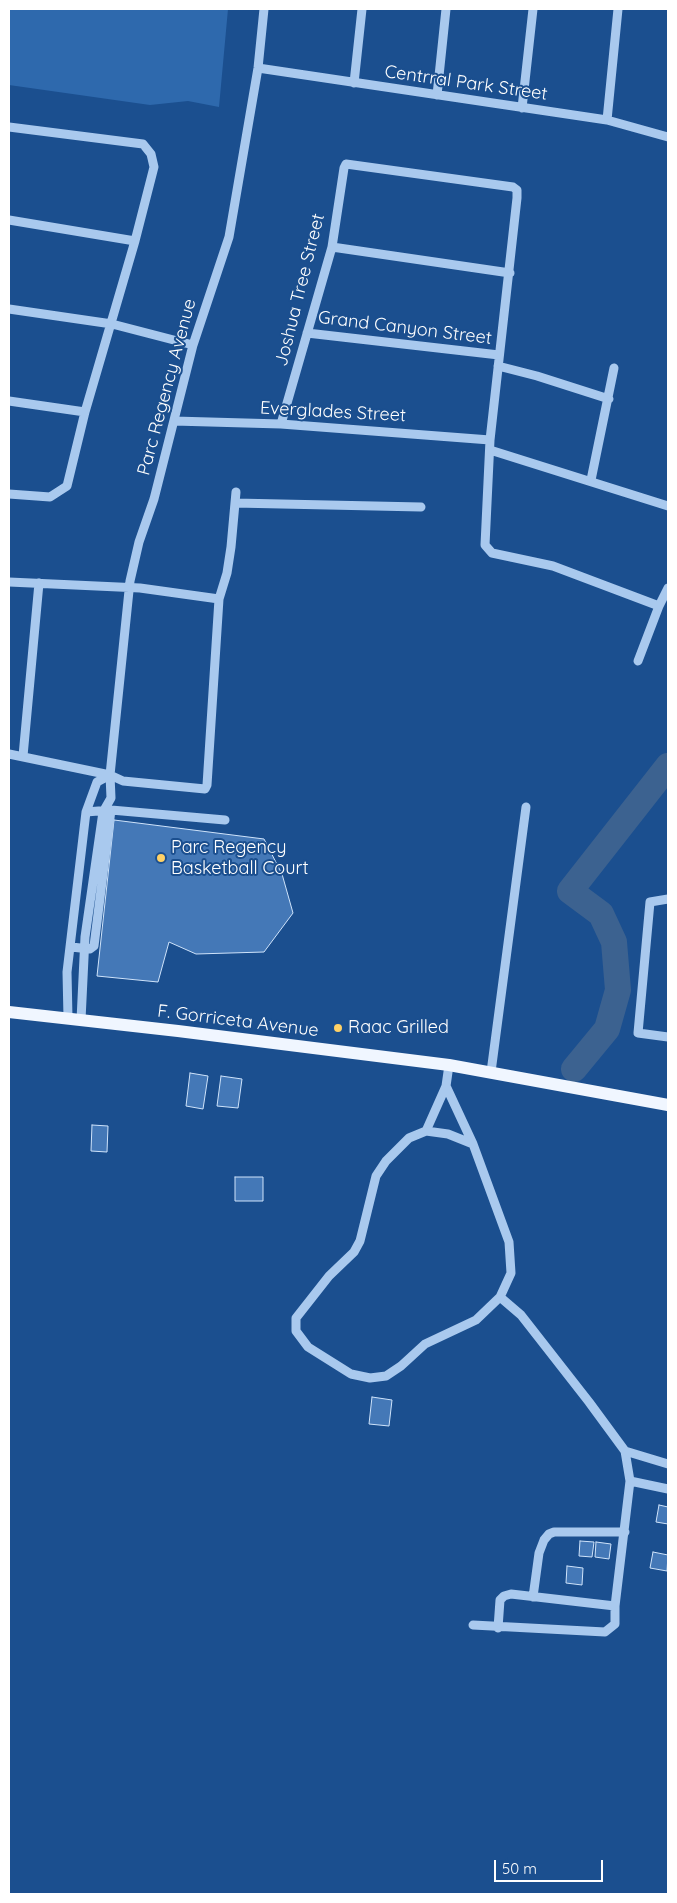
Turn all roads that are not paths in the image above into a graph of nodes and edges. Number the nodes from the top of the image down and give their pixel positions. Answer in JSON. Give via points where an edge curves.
{"nodes":[{"id":1,"x":264,"y":9,"type":"edge"},
{"id":2,"x":362,"y":9,"type":"edge"},
{"id":3,"x":446,"y":9,"type":"edge"},
{"id":4,"x":533,"y":9,"type":"edge"},
{"id":5,"x":618,"y":9,"type":"edge"},
{"id":6,"x":258,"y":68,"type":"junction"},
{"id":7,"x":354,"y":83,"type":"junction"},
{"id":8,"x":437,"y":95,"type":"junction"},
{"id":9,"x":522,"y":108,"type":"junction"},
{"id":10,"x":607,"y":120,"type":"junction"},
{"id":11,"x":9,"y":127,"type":"edge"},
{"id":12,"x":668,"y":137,"type":"edge"},
{"id":13,"x":9,"y":220,"type":"edge"},
{"id":14,"x":135,"y":241,"type":"junction"},
{"id":15,"x":332,"y":247,"type":"junction"},
{"id":16,"x":510,"y":273,"type":"junction"},
{"id":17,"x":9,"y":309,"type":"edge"},
{"id":18,"x":112,"y":324,"type":"junction"},
{"id":19,"x":308,"y":333,"type":"junction"},
{"id":20,"x":193,"y":344,"type":"junction"},
{"id":21,"x":499,"y":355,"type":"junction"},
{"id":22,"x":498,"y":366,"type":"junction"},
{"id":23,"x":614,"y":368,"type":"dead end"},
{"id":24,"x":608,"y":399,"type":"junction"},
{"id":25,"x":9,"y":401,"type":"edge"},
{"id":26,"x":85,"y":412,"type":"junction"},
{"id":27,"x":174,"y":421,"type":"junction"},
{"id":28,"x":281,"y":424,"type":"junction"},
{"id":29,"x":490,"y":440,"type":"junction"},
{"id":30,"x":490,"y":450,"type":"junction"},
{"id":31,"x":590,"y":480,"type":"junction"},
{"id":32,"x":236,"y":492,"type":"dead end"},
{"id":33,"x":9,"y":494,"type":"edge"},
{"id":34,"x":235,"y":503,"type":"junction"},
{"id":35,"x":668,"y":506,"type":"edge"},
{"id":36,"x":421,"y":507,"type":"dead end"},
{"id":37,"x":9,"y":582,"type":"edge"},
{"id":38,"x":39,"y":583,"type":"junction"},
{"id":39,"x":130,"y":587,"type":"junction"},
{"id":40,"x":668,"y":588,"type":"edge"},
{"id":41,"x":218,"y":599,"type":"junction"},
{"id":42,"x":659,"y":606,"type":"junction"},
{"id":43,"x":638,"y":661,"type":"dead end"},
{"id":44,"x":9,"y":754,"type":"edge"},
{"id":45,"x":23,"y":756,"type":"junction"},
{"id":46,"x":110,"y":775,"type":"junction"},
{"id":47,"x":526,"y":807,"type":"dead end"},
{"id":48,"x":107,"y":811,"type":"junction"},
{"id":49,"x":86,"y":812,"type":"junction"},
{"id":50,"x":225,"y":820,"type":"dead end"},
{"id":51,"x":668,"y":899,"type":"edge"},
{"id":52,"x":71,"y":947,"type":"junction"},
{"id":53,"x":84,"y":949,"type":"junction"},
{"id":54,"x":9,"y":1012,"type":"edge"},
{"id":55,"x":74,"y":1019,"type":"junction"},
{"id":56,"x":668,"y":1037,"type":"edge"},
{"id":57,"x":449,"y":1065,"type":"junction"},
{"id":58,"x":491,"y":1072,"type":"junction"},
{"id":59,"x":446,"y":1086,"type":"junction"},
{"id":60,"x":668,"y":1104,"type":"edge"},
{"id":61,"x":426,"y":1132,"type":"junction"},
{"id":62,"x":473,"y":1144,"type":"junction"},
{"id":63,"x":500,"y":1297,"type":"junction"},
{"id":64,"x":625,"y":1451,"type":"junction"},
{"id":65,"x":668,"y":1464,"type":"edge"},
{"id":66,"x":630,"y":1481,"type":"junction"},
{"id":67,"x":668,"y":1489,"type":"edge"},
{"id":68,"x":625,"y":1532,"type":"junction"},
{"id":69,"x":533,"y":1597,"type":"junction"},
{"id":70,"x":615,"y":1606,"type":"junction"},
{"id":71,"x":474,"y":1626,"type":"dead end"},
{"id":72,"x":498,"y":1628,"type":"junction"}],
"edges":[{"from":1,"to":6,"type":"street","name":"Parc Regency Avenue"},
{"from":2,"to":7,"type":"street"},
{"from":3,"to":8,"type":"street"},
{"from":4,"to":9,"type":"street"},
{"from":5,"to":10,"type":"street"},
{"from":6,"to":7,"type":"street","name":"Centrral Park Street"},
{"from":6,"to":20,"type":"street","name":"Parc Regency Avenue","via":[[229,237]]},
{"from":7,"to":8,"type":"street","name":"Centrral Park Street"},
{"from":8,"to":9,"type":"street","name":"Centrral Park Street"},
{"from":9,"to":10,"type":"street","name":"Centrral Park Street"},
{"from":10,"to":12,"type":"street","name":"Centrral Park Street"},
{"from":11,"to":14,"type":"street","via":[[143,144],[151,154],[154,167]]},
{"from":13,"to":14,"type":"street"},
{"from":14,"to":18,"type":"street"},
{"from":15,"to":16,"type":"street"},
{"from":15,"to":16,"type":"street","name":"Joshua Tree Street","via":[[346,164],[510,186],[515,188],[517,198]]},
{"from":15,"to":19,"type":"street","name":"Joshua Tree Street"},
{"from":16,"to":21,"type":"street"},
{"from":17,"to":18,"type":"street"},
{"from":18,"to":20,"type":"street"},
{"from":18,"to":26,"type":"street"},
{"from":19,"to":21,"type":"street","name":"Grand Canyon Street"},
{"from":19,"to":28,"type":"street","name":"Joshua Tree Street"},
{"from":20,"to":27,"type":"street","name":"Parc Regency Avenue"},
{"from":21,"to":22,"type":"street"},
{"from":22,"to":24,"type":"street"},
{"from":22,"to":29,"type":"street"},
{"from":23,"to":24,"type":"street"},
{"from":24,"to":31,"type":"street"},
{"from":25,"to":26,"type":"street"},
{"from":26,"to":33,"type":"street","via":[[65,488],[50,497]]},
{"from":27,"to":28,"type":"street","name":"Everglades Street"},
{"from":27,"to":39,"type":"street","name":"Parc Regency Avenue","via":[[139,542]]},
{"from":28,"to":29,"type":"street","name":"Everglades Street"},
{"from":29,"to":30,"type":"street"},
{"from":30,"to":31,"type":"street"},
{"from":30,"to":42,"type":"street","via":[[486,548],[496,554],[553,566]]},
{"from":31,"to":35,"type":"street"},
{"from":32,"to":34,"type":"street"},
{"from":34,"to":36,"type":"street"},
{"from":34,"to":41,"type":"street","via":[[231,547]]},
{"from":37,"to":38,"type":"street"},
{"from":38,"to":39,"type":"street"},
{"from":38,"to":45,"type":"street"},
{"from":39,"to":41,"type":"street"},
{"from":39,"to":46,"type":"street","name":"Parc Regency Avenue","via":[[126,600]]},
{"from":40,"to":42,"type":"street"},
{"from":41,"to":46,"type":"street","via":[[205,789],[123,781]]},
{"from":42,"to":43,"type":"street"},
{"from":44,"to":45,"type":"street"},
{"from":45,"to":46,"type":"street"},
{"from":46,"to":48,"type":"street","name":"Parc Regency Avenue","via":[[111,798]]},
{"from":46,"to":49,"type":"street","via":[[97,782]]},
{"from":47,"to":58,"type":"street"},
{"from":48,"to":49,"type":"street"},
{"from":48,"to":50,"type":"street"},
{"from":48,"to":53,"type":"street","name":"Parc Regency Avenue","via":[[97,933],[94,946]]},
{"from":49,"to":52,"type":"street"},
{"from":51,"to":56,"type":"street","via":[[650,902],[638,1033]]},
{"from":52,"to":53,"type":"street"},
{"from":52,"to":55,"type":"street","via":[[67,972]]},
{"from":53,"to":55,"type":"street"},
{"from":54,"to":55,"type":"main road","name":"F. Gorriceta Avenue"},
{"from":55,"to":57,"type":"main road","name":"F. Gorriceta Avenue"},
{"from":57,"to":58,"type":"main road","name":"F. Gorriceta Avenue"},
{"from":57,"to":59,"type":"street"},
{"from":58,"to":60,"type":"main road","name":"F. Gorriceta Avenue"},
{"from":59,"to":61,"type":"street"},
{"from":59,"to":62,"type":"street"},
{"from":61,"to":62,"type":"street","via":[[448,1134]]},
{"from":61,"to":63,"type":"street","via":[[409,1138],[376,1176],[360,1241],[296,1318],[296,1331],[308,1347],[351,1374],[370,1378],[386,1376],[425,1344],[476,1320]]},
{"from":62,"to":63,"type":"street","via":[[509,1242],[511,1273]]},
{"from":63,"to":64,"type":"street","via":[[521,1315]]},
{"from":64,"to":65,"type":"street"},
{"from":64,"to":66,"type":"street"},
{"from":66,"to":67,"type":"street"},
{"from":66,"to":68,"type":"street"},
{"from":68,"to":69,"type":"street","via":[[549,1534],[538,1553]]},
{"from":68,"to":70,"type":"street"},
{"from":69,"to":70,"type":"street"},
{"from":69,"to":72,"type":"street","via":[[504,1596],[500,1600]]},
{"from":70,"to":72,"type":"street","via":[[615,1624],[605,1632]]},
{"from":71,"to":72,"type":"street"}]}
